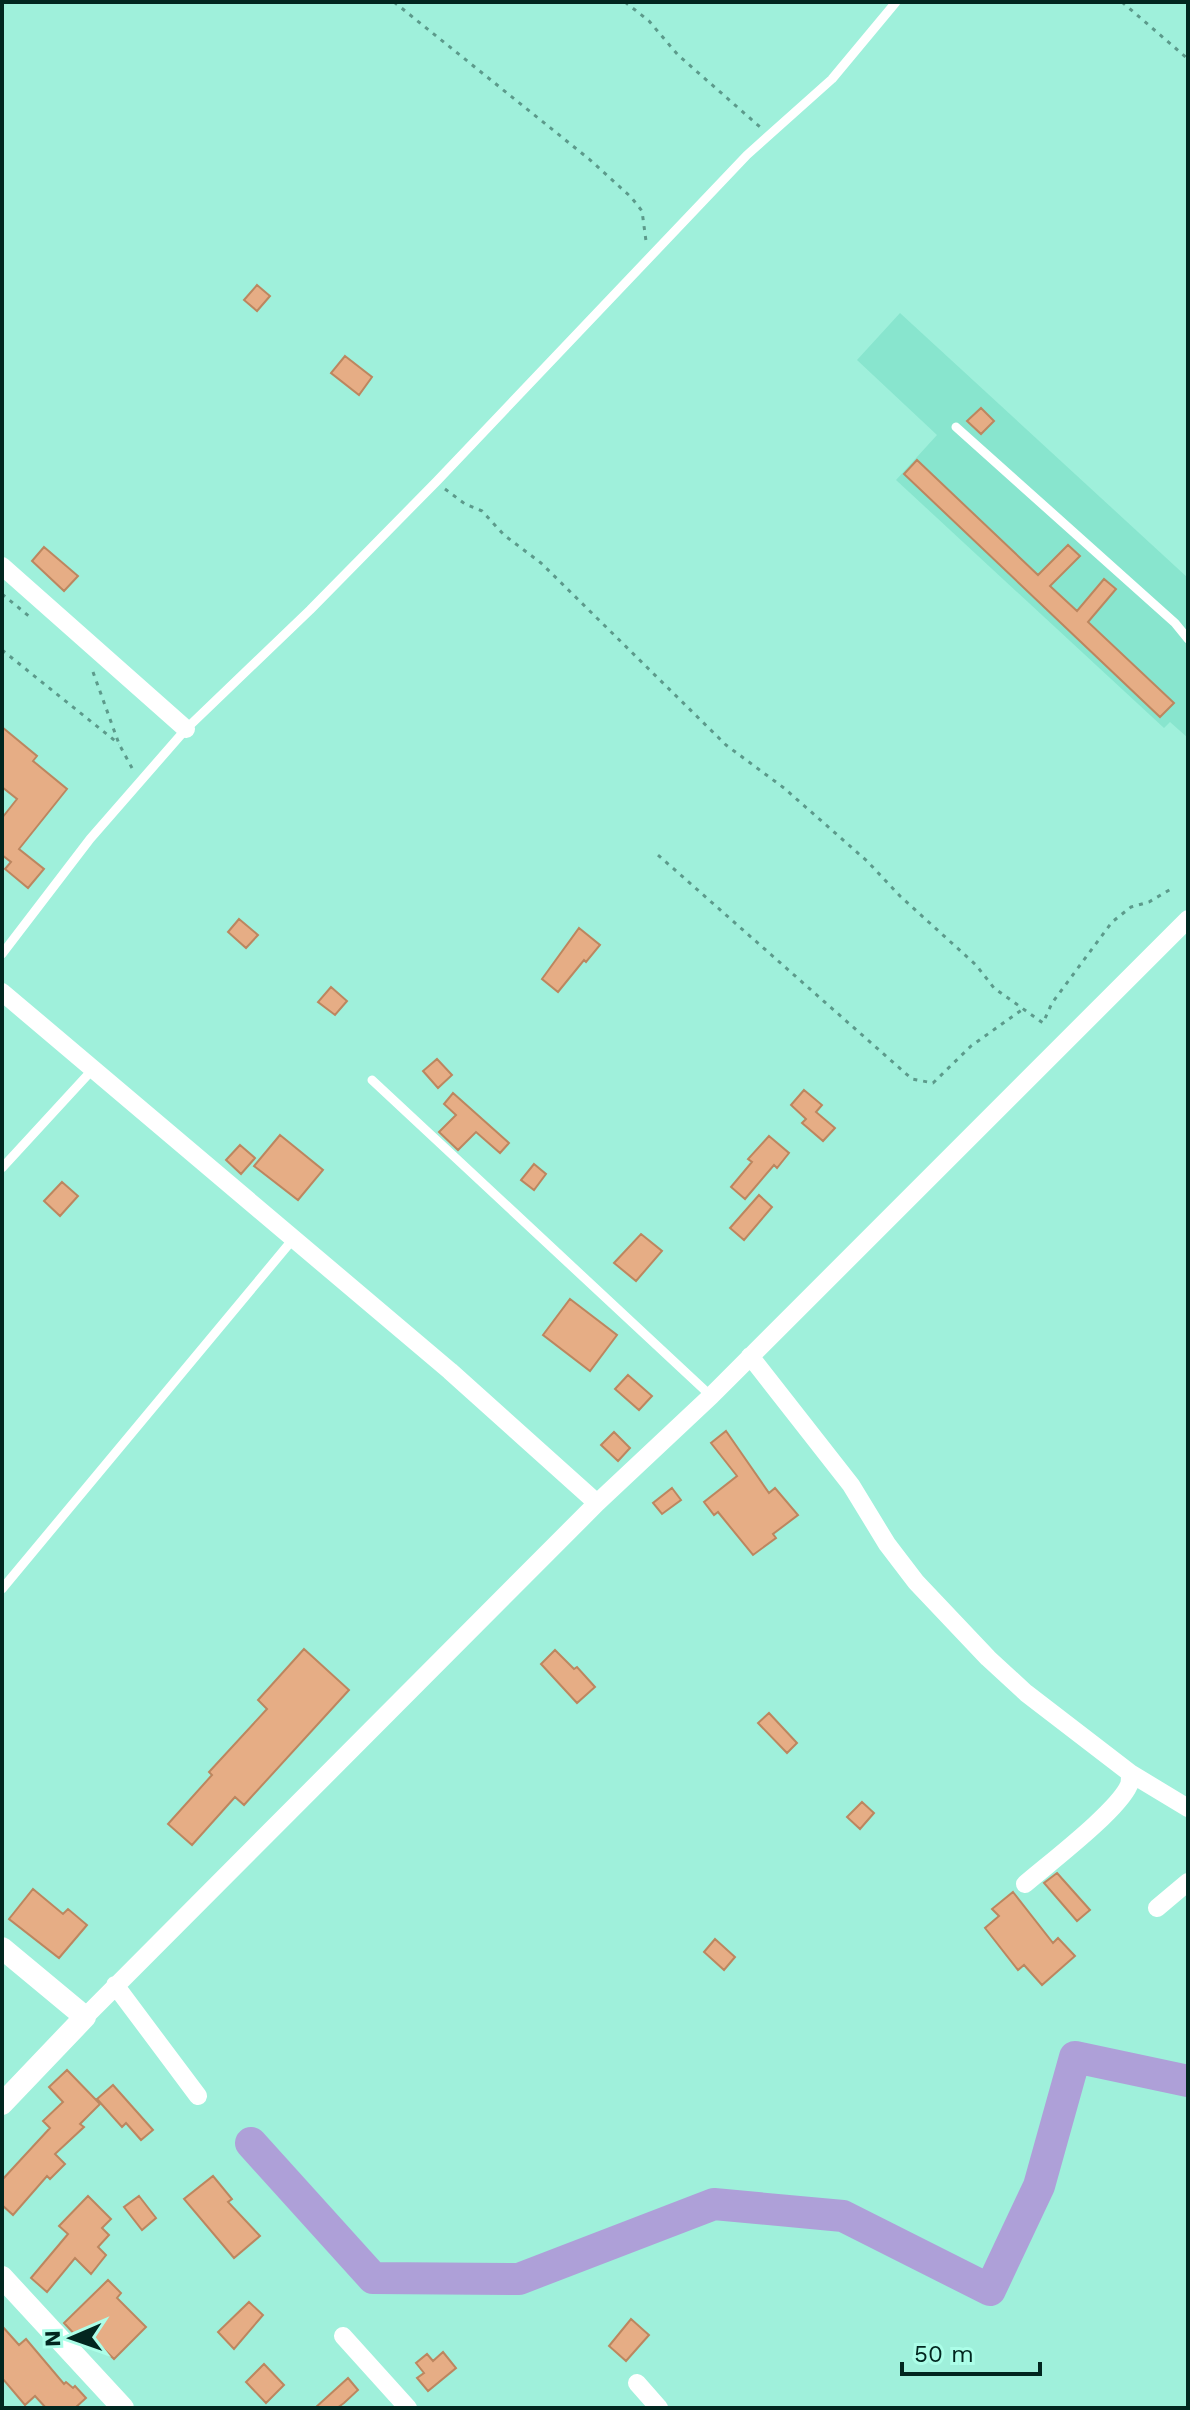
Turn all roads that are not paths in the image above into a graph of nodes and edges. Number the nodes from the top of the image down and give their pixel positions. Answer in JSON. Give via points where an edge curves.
{"nodes":[{"id":1,"x":896,"y":2,"type":"edge"},
{"id":2,"x":956,"y":427,"type":"dead end"},
{"id":3,"x":2,"y":566,"type":"edge"},
{"id":4,"x":1188,"y":639,"type":"edge"},
{"id":5,"x":186,"y":729,"type":"junction"},
{"id":6,"x":1188,"y":919,"type":"edge"},
{"id":7,"x":2,"y":954,"type":"edge"},
{"id":8,"x":2,"y":992,"type":"edge"},
{"id":9,"x":94,"y":1068,"type":"junction"},
{"id":10,"x":372,"y":1080,"type":"dead end"},
{"id":11,"x":2,"y":1168,"type":"edge"},
{"id":12,"x":294,"y":1238,"type":"junction"},
{"id":13,"x":750,"y":1356,"type":"junction"},
{"id":14,"x":711,"y":1396,"type":"junction"},
{"id":15,"x":597,"y":1503,"type":"junction"},
{"id":16,"x":2,"y":1589,"type":"edge"},
{"id":17,"x":1130,"y":1773,"type":"junction"},
{"id":18,"x":1188,"y":1808,"type":"edge"},
{"id":19,"x":1188,"y":1882,"type":"edge"},
{"id":20,"x":1025,"y":1884,"type":"dead end"},
{"id":21,"x":1157,"y":1908,"type":"dead end"},
{"id":22,"x":2,"y":1948,"type":"edge"},
{"id":23,"x":115,"y":1985,"type":"junction"},
{"id":24,"x":85,"y":2017,"type":"junction"},
{"id":25,"x":198,"y":2096,"type":"dead end"},
{"id":26,"x":2,"y":2104,"type":"edge"},
{"id":27,"x":2,"y":2277,"type":"edge"},
{"id":28,"x":343,"y":2336,"type":"dead end"},
{"id":29,"x":637,"y":2383,"type":"dead end"},
{"id":30,"x":123,"y":2408,"type":"edge"},
{"id":31,"x":408,"y":2408,"type":"edge"},
{"id":32,"x":659,"y":2408,"type":"edge"}],
"edges":[{"from":1,"to":5,"type":"lane","via":[[832,79],[747,155],[437,481]]},
{"from":2,"to":4,"type":"lane"},
{"from":3,"to":5,"type":"street"},
{"from":5,"to":7,"type":"lane","via":[[90,839]]},
{"from":6,"to":13,"type":"street"},
{"from":8,"to":9,"type":"street"},
{"from":9,"to":11,"type":"lane"},
{"from":9,"to":12,"type":"street"},
{"from":10,"to":14,"type":"lane"},
{"from":12,"to":15,"type":"street"},
{"from":12,"to":16,"type":"lane"},
{"from":13,"to":14,"type":"street"},
{"from":13,"to":17,"type":"street","via":[[851,1485],[916,1582],[1026,1693]]},
{"from":14,"to":15,"type":"street"},
{"from":15,"to":23,"type":"street"},
{"from":17,"to":18,"type":"street"},
{"from":17,"to":20,"type":"street","via":[[1118,1800]]},
{"from":19,"to":21,"type":"street"},
{"from":22,"to":24,"type":"street"},
{"from":23,"to":24,"type":"street"},
{"from":23,"to":25,"type":"street"},
{"from":24,"to":26,"type":"street"},
{"from":27,"to":30,"type":"street"},
{"from":28,"to":31,"type":"street"},
{"from":29,"to":32,"type":"street"}]}
